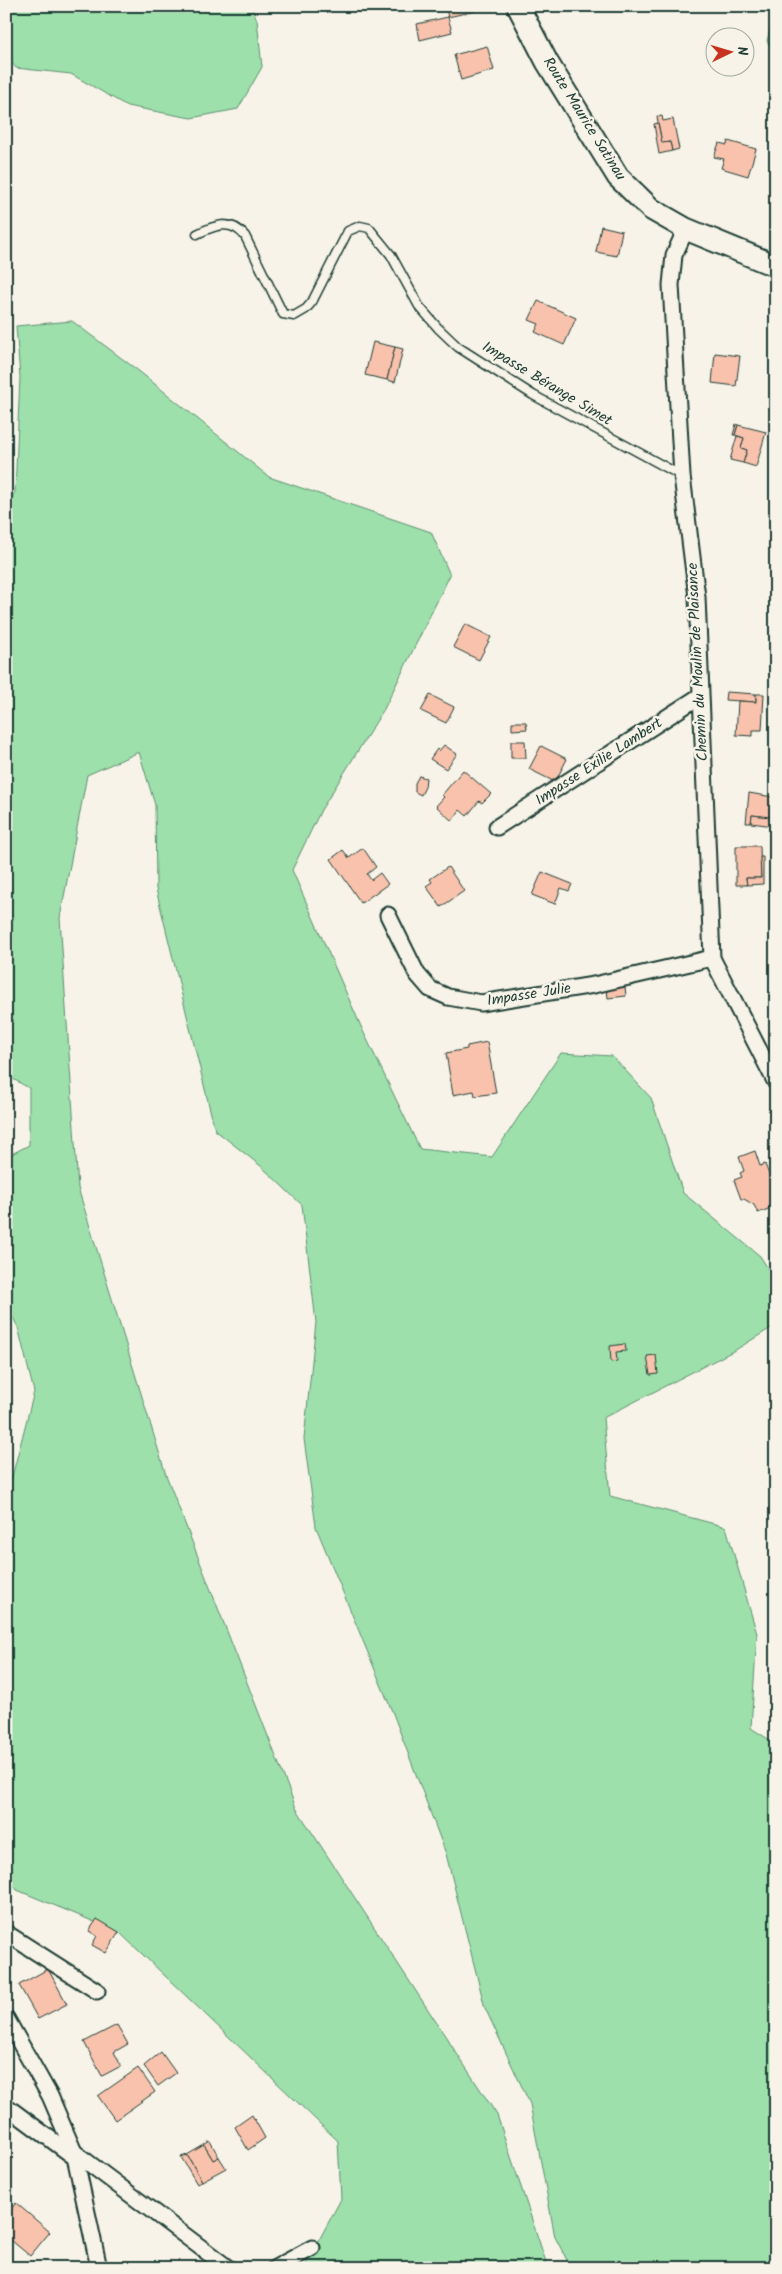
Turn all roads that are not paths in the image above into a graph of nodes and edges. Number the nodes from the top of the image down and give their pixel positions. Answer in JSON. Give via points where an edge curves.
{"nodes":[{"id":1,"x":518,"y":6,"type":"edge"},
{"id":2,"x":686,"y":229,"type":"junction"},
{"id":3,"x":197,"y":234,"type":"dead end"},
{"id":4,"x":776,"y":266,"type":"edge"},
{"id":5,"x":682,"y":476,"type":"junction"},
{"id":6,"x":700,"y":696,"type":"junction"},
{"id":7,"x":497,"y":827,"type":"dead end"},
{"id":8,"x":388,"y":915,"type":"dead end"},
{"id":9,"x":712,"y":958,"type":"junction"},
{"id":10,"x":776,"y":1083,"type":"edge"},
{"id":11,"x":6,"y":1933,"type":"edge"},
{"id":12,"x":97,"y":1991,"type":"dead end"},
{"id":13,"x":6,"y":2018,"type":"edge"},
{"id":14,"x":6,"y":2106,"type":"edge"},
{"id":15,"x":75,"y":2155,"type":"junction"},
{"id":16,"x":312,"y":2248,"type":"dead end"},
{"id":17,"x":6,"y":2265,"type":"edge"},
{"id":18,"x":9,"y":2268,"type":"edge"},
{"id":19,"x":99,"y":2268,"type":"edge"},
{"id":20,"x":228,"y":2268,"type":"edge"},
{"id":21,"x":276,"y":2268,"type":"edge"}],
"edges":[{"from":1,"to":2,"type":"main road","name":"Route Maurice Satinau","via":[[547,62],[618,177],[651,209]]},
{"from":2,"to":4,"type":"main road","name":"Route Maurice Satinau"},
{"from":2,"to":5,"type":"street","name":"Chemin du Moulin de Plaisance","via":[[674,255],[671,284]]},
{"from":3,"to":5,"type":"lane","name":"Impasse Bérange Simet","via":[[222,224],[239,228],[283,314],[294,316],[312,302],[348,231],[360,226],[369,228],[390,255],[419,306],[458,347],[533,395]]},
{"from":5,"to":6,"type":"street","name":"Chemin du Moulin de Plaisance","via":[[697,597]]},
{"from":6,"to":7,"type":"street","name":"Impasse Exilie Lambert"},
{"from":6,"to":9,"type":"street","name":"Chemin du Moulin de Plaisance"},
{"from":8,"to":9,"type":"street","name":"Impasse Julie","via":[[417,974],[430,989],[448,997],[481,1003],[594,984]]},
{"from":9,"to":10,"type":"street","name":"Chemin du Moulin de Plaisance"},
{"from":11,"to":12,"type":"street"},
{"from":13,"to":15,"type":"street","via":[[50,2096]]},
{"from":14,"to":15,"type":"street"},
{"from":15,"to":19,"type":"street"},
{"from":15,"to":20,"type":"street"},
{"from":16,"to":21,"type":"street"},
{"from":17,"to":18,"type":"lane"}]}
